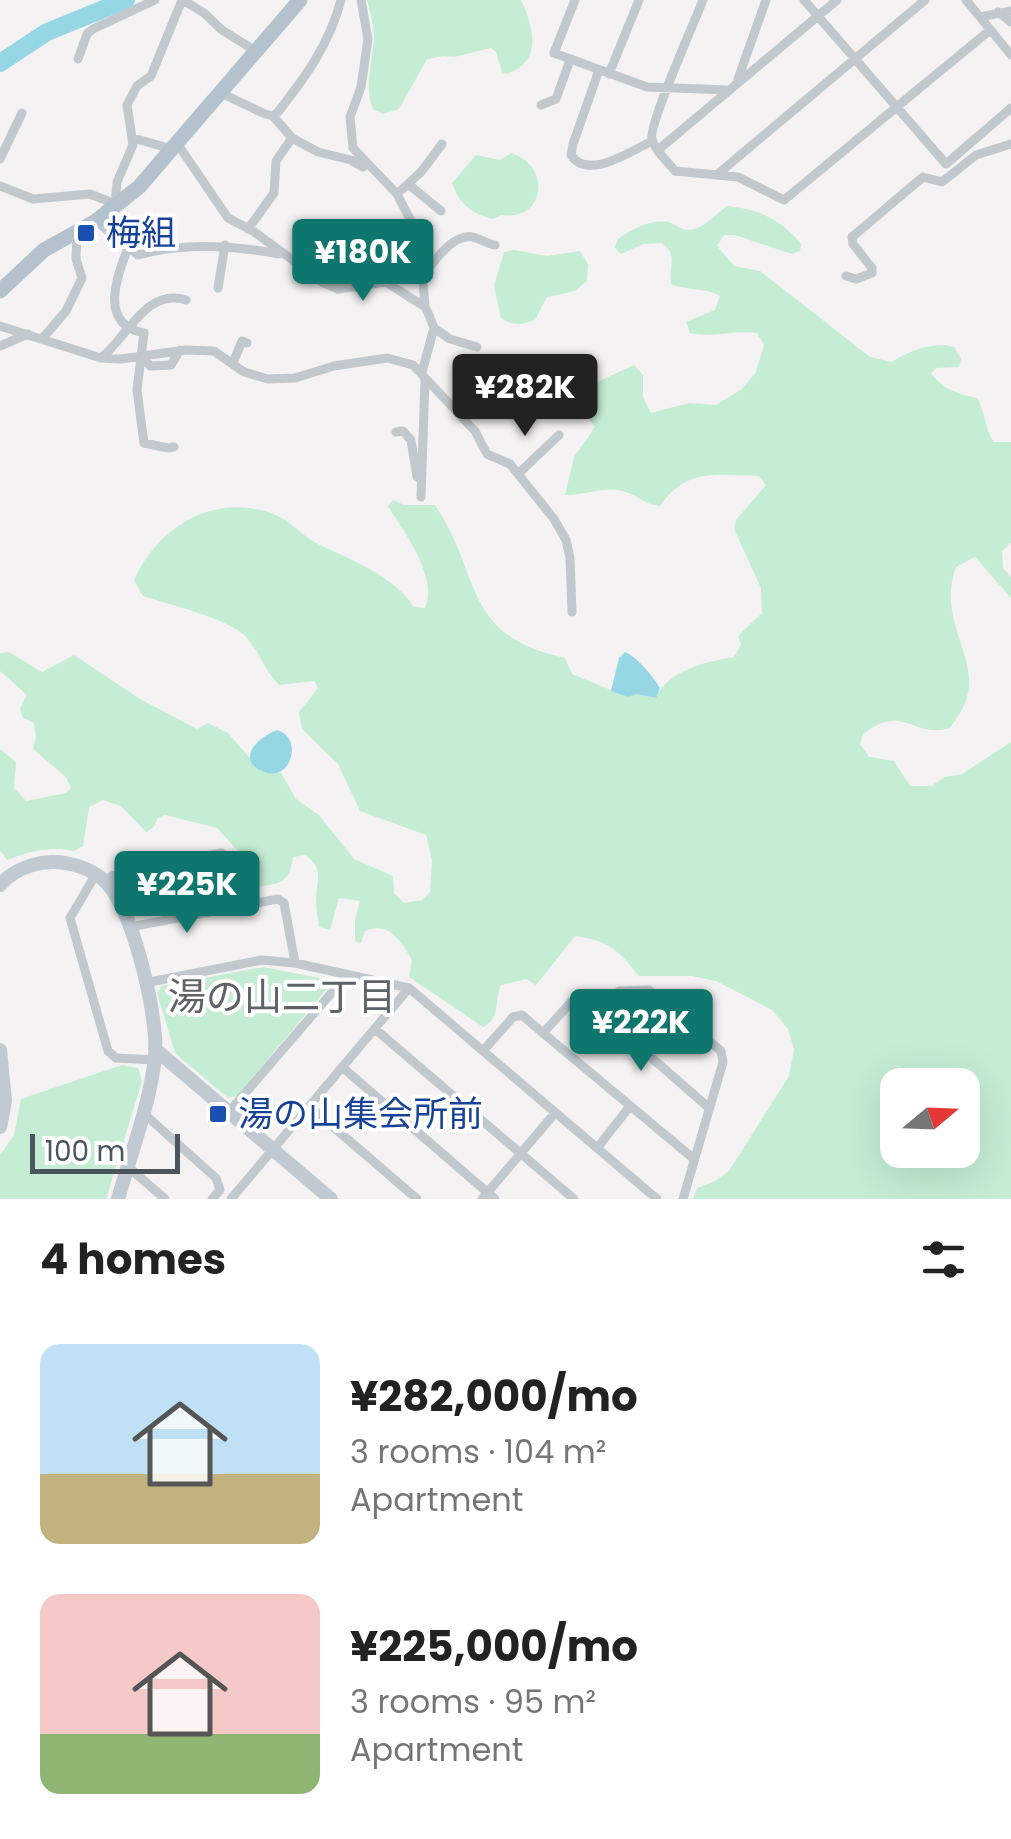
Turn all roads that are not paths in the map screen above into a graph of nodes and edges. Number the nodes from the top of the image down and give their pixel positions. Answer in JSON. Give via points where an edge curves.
{"nodes":[{"id":1,"x":155,"y":0,"type":"edge"},
{"id":2,"x":182,"y":0,"type":"edge"},
{"id":3,"x":300,"y":0,"type":"edge"},
{"id":4,"x":340,"y":0,"type":"edge"},
{"id":5,"x":361,"y":0,"type":"edge"},
{"id":6,"x":639,"y":0,"type":"edge"},
{"id":7,"x":703,"y":0,"type":"edge"},
{"id":8,"x":766,"y":0,"type":"edge"},
{"id":9,"x":804,"y":0,"type":"edge"},
{"id":10,"x":837,"y":0,"type":"edge"},
{"id":11,"x":925,"y":0,"type":"edge"},
{"id":12,"x":966,"y":0,"type":"edge"},
{"id":13,"x":572,"y":1,"type":"edge"},
{"id":14,"x":1011,"y":10,"type":"edge"},
{"id":15,"x":998,"y":12,"type":"junction"},
{"id":16,"x":818,"y":16,"type":"junction"},
{"id":17,"x":980,"y":17,"type":"junction"},
{"id":18,"x":1011,"y":22,"type":"edge"},
{"id":19,"x":990,"y":30,"type":"junction"},
{"id":20,"x":257,"y":52,"type":"junction"},
{"id":21,"x":1011,"y":56,"type":"edge"},
{"id":22,"x":78,"y":59,"type":"dead end"},
{"id":23,"x":855,"y":59,"type":"junction"},
{"id":24,"x":570,"y":60,"type":"junction"},
{"id":25,"x":604,"y":72,"type":"junction"},
{"id":26,"x":736,"y":81,"type":"junction"},
{"id":27,"x":668,"y":89,"type":"junction"},
{"id":28,"x":728,"y":90,"type":"junction"},
{"id":29,"x":221,"y":93,"type":"junction"},
{"id":30,"x":542,"y":105,"type":"dead end"},
{"id":31,"x":898,"y":107,"type":"junction"},
{"id":32,"x":1011,"y":108,"type":"edge"},
{"id":33,"x":22,"y":113,"type":"dead end"},
{"id":34,"x":273,"y":116,"type":"junction"},
{"id":35,"x":133,"y":138,"type":"junction"},
{"id":36,"x":292,"y":138,"type":"junction"},
{"id":37,"x":442,"y":144,"type":"dead end"},
{"id":38,"x":1011,"y":144,"type":"edge"},
{"id":39,"x":175,"y":146,"type":"junction"},
{"id":40,"x":655,"y":146,"type":"junction"},
{"id":41,"x":0,"y":159,"type":"edge"},
{"id":42,"x":373,"y":171,"type":"junction"},
{"id":43,"x":719,"y":173,"type":"junction"},
{"id":44,"x":408,"y":184,"type":"junction"},
{"id":45,"x":0,"y":186,"type":"edge"},
{"id":46,"x":397,"y":194,"type":"junction"},
{"id":47,"x":114,"y":205,"type":"junction"},
{"id":48,"x":441,"y":211,"type":"dead end"},
{"id":49,"x":96,"y":221,"type":"junction"},
{"id":50,"x":77,"y":230,"type":"junction"},
{"id":51,"x":248,"y":230,"type":"junction"},
{"id":52,"x":495,"y":245,"type":"dead end"},
{"id":53,"x":225,"y":246,"type":"junction"},
{"id":54,"x":128,"y":248,"type":"junction"},
{"id":55,"x":282,"y":255,"type":"junction"},
{"id":56,"x":421,"y":276,"type":"junction"},
{"id":57,"x":846,"y":276,"type":"dead end"},
{"id":58,"x":218,"y":288,"type":"dead end"},
{"id":59,"x":0,"y":290,"type":"edge"},
{"id":60,"x":186,"y":300,"type":"dead end"},
{"id":61,"x":426,"y":306,"type":"junction"},
{"id":62,"x":0,"y":326,"type":"edge"},
{"id":63,"x":128,"y":328,"type":"junction"},
{"id":64,"x":434,"y":328,"type":"junction"},
{"id":65,"x":28,"y":334,"type":"junction"},
{"id":66,"x":42,"y":339,"type":"junction"},
{"id":67,"x":246,"y":343,"type":"dead end"},
{"id":68,"x":0,"y":346,"type":"edge"},
{"id":69,"x":477,"y":347,"type":"dead end"},
{"id":70,"x":142,"y":356,"type":"junction"},
{"id":71,"x":101,"y":358,"type":"junction"},
{"id":72,"x":233,"y":362,"type":"junction"},
{"id":73,"x":423,"y":375,"type":"junction"},
{"id":74,"x":396,"y":432,"type":"dead end"},
{"id":75,"x":559,"y":435,"type":"dead end"},
{"id":76,"x":174,"y":446,"type":"dead end"},
{"id":77,"x":519,"y":473,"type":"junction"},
{"id":78,"x":572,"y":612,"type":"dead end"},
{"id":79,"x":101,"y":878,"type":"junction"},
{"id":80,"x":0,"y":885,"type":"edge"},
{"id":81,"x":238,"y":906,"type":"junction"},
{"id":82,"x":130,"y":927,"type":"junction"},
{"id":83,"x":296,"y":963,"type":"junction"},
{"id":84,"x":346,"y":976,"type":"junction"},
{"id":85,"x":145,"y":983,"type":"junction"},
{"id":86,"x":409,"y":988,"type":"junction"},
{"id":87,"x":600,"y":1012,"type":"junction"},
{"id":88,"x":374,"y":1029,"type":"junction"},
{"id":89,"x":544,"y":1033,"type":"junction"},
{"id":90,"x":0,"y":1050,"type":"edge"},
{"id":91,"x":483,"y":1051,"type":"junction"},
{"id":92,"x":155,"y":1055,"type":"junction"},
{"id":93,"x":342,"y":1067,"type":"junction"},
{"id":94,"x":309,"y":1106,"type":"junction"},
{"id":95,"x":630,"y":1106,"type":"junction"},
{"id":96,"x":708,"y":1107,"type":"junction"},
{"id":97,"x":142,"y":1112,"type":"junction"},
{"id":98,"x":229,"y":1112,"type":"junction"},
{"id":99,"x":555,"y":1113,"type":"junction"},
{"id":100,"x":0,"y":1127,"type":"edge"},
{"id":101,"x":598,"y":1147,"type":"junction"},
{"id":102,"x":273,"y":1149,"type":"junction"},
{"id":103,"x":520,"y":1154,"type":"junction"},
{"id":104,"x":694,"y":1159,"type":"junction"},
{"id":105,"x":127,"y":1166,"type":"junction"},
{"id":106,"x":238,"y":1190,"type":"junction"},
{"id":107,"x":488,"y":1197,"type":"edge"},
{"id":108,"x":118,"y":1199,"type":"edge"},
{"id":109,"x":165,"y":1199,"type":"edge"},
{"id":110,"x":212,"y":1199,"type":"edge"},
{"id":111,"x":231,"y":1199,"type":"edge"},
{"id":112,"x":249,"y":1199,"type":"edge"},
{"id":113,"x":331,"y":1199,"type":"edge"},
{"id":114,"x":417,"y":1199,"type":"edge"},
{"id":115,"x":574,"y":1199,"type":"edge"},
{"id":116,"x":657,"y":1199,"type":"edge"},
{"id":117,"x":683,"y":1199,"type":"edge"}],
"edges":[{"from":1,"to":22,"type":"street","via":[[93,29]]},
{"from":2,"to":20,"type":"street"},
{"from":2,"to":35,"type":"street","via":[[151,76],[127,105]]},
{"from":3,"to":20,"type":"main road"},
{"from":4,"to":34,"type":"street","via":[[322,53]]},
{"from":5,"to":42,"type":"street","via":[[367,50],[350,128],[356,154]]},
{"from":6,"to":25,"type":"street"},
{"from":7,"to":27,"type":"street"},
{"from":8,"to":26,"type":"street"},
{"from":9,"to":16,"type":"street"},
{"from":10,"to":16,"type":"street"},
{"from":11,"to":23,"type":"street"},
{"from":12,"to":17,"type":"street"},
{"from":13,"to":24,"type":"street","via":[[554,54]]},
{"from":14,"to":15,"type":"street"},
{"from":15,"to":17,"type":"street"},
{"from":15,"to":18,"type":"street"},
{"from":16,"to":23,"type":"street"},
{"from":16,"to":26,"type":"street"},
{"from":17,"to":19,"type":"street"},
{"from":19,"to":21,"type":"street"},
{"from":19,"to":31,"type":"street"},
{"from":20,"to":29,"type":"main road"},
{"from":23,"to":31,"type":"street"},
{"from":23,"to":43,"type":"street"},
{"from":24,"to":25,"type":"street"},
{"from":24,"to":30,"type":"street","via":[[556,99]]},
{"from":25,"to":27,"type":"street"},
{"from":25,"to":40,"type":"street","via":[[573,144],[576,163],[599,165]]},
{"from":26,"to":28,"type":"street"},
{"from":27,"to":28,"type":"street"},
{"from":27,"to":40,"type":"street","via":[[651,131]]},
{"from":28,"to":40,"type":"street"},
{"from":29,"to":34,"type":"street"},
{"from":29,"to":39,"type":"main road"},
{"from":31,"to":32,"type":"street","via":[[946,164]]},
{"from":31,"to":43,"type":"street","via":[[784,200]]},
{"from":33,"to":41,"type":"street"},
{"from":34,"to":36,"type":"street"},
{"from":35,"to":39,"type":"street"},
{"from":35,"to":47,"type":"street"},
{"from":36,"to":42,"type":"street"},
{"from":36,"to":51,"type":"street","via":[[276,161],[274,193]]},
{"from":37,"to":44,"type":"street"},
{"from":38,"to":57,"type":"street","via":[[976,155],[942,182],[923,177],[852,237],[872,273],[856,280]]},
{"from":39,"to":47,"type":"main road"},
{"from":39,"to":51,"type":"street","via":[[219,209]]},
{"from":40,"to":43,"type":"street","via":[[675,171]]},
{"from":42,"to":46,"type":"street"},
{"from":44,"to":46,"type":"street"},
{"from":44,"to":48,"type":"street"},
{"from":45,"to":47,"type":"street","via":[[33,199],[90,194]]},
{"from":46,"to":56,"type":"street","via":[[414,227],[408,243]]},
{"from":47,"to":49,"type":"main road"},
{"from":49,"to":50,"type":"main road"},
{"from":49,"to":54,"type":"street"},
{"from":50,"to":59,"type":"main road"},
{"from":50,"to":66,"type":"street","via":[[82,278]]},
{"from":51,"to":55,"type":"street"},
{"from":52,"to":56,"type":"street","via":[[462,237]]},
{"from":53,"to":54,"type":"street","via":[[138,254]]},
{"from":53,"to":55,"type":"street"},
{"from":53,"to":58,"type":"street"},
{"from":54,"to":63,"type":"street","via":[[115,310]]},
{"from":55,"to":61,"type":"street","via":[[338,289],[386,282]]},
{"from":56,"to":61,"type":"street"},
{"from":60,"to":63,"type":"street","via":[[172,298],[143,311]]},
{"from":61,"to":64,"type":"street"},
{"from":62,"to":65,"type":"street"},
{"from":63,"to":70,"type":"street","via":[[144,333]]},
{"from":63,"to":71,"type":"street"},
{"from":64,"to":69,"type":"street"},
{"from":64,"to":73,"type":"street"},
{"from":65,"to":66,"type":"street"},
{"from":65,"to":68,"type":"street"},
{"from":66,"to":71,"type":"street"},
{"from":67,"to":72,"type":"street","via":[[237,347]]},
{"from":70,"to":71,"type":"street"},
{"from":70,"to":72,"type":"street","via":[[214,351]]},
{"from":70,"to":76,"type":"street","via":[[137,390],[144,443]]},
{"from":72,"to":73,"type":"street","via":[[268,379],[388,358]]},
{"from":73,"to":74,"type":"street","via":[[421,492],[410,440]]},
{"from":73,"to":77,"type":"street","via":[[488,454]]},
{"from":75,"to":77,"type":"street"},
{"from":77,"to":78,"type":"street","via":[[566,540]]},
{"from":79,"to":80,"type":"street","via":[[72,864],[40,862]]},
{"from":79,"to":81,"type":"street","via":[[221,854]]},
{"from":79,"to":82,"type":"street"},
{"from":79,"to":92,"type":"street","via":[[70,918],[108,1051],[116,1058]]},
{"from":81,"to":82,"type":"street"},
{"from":81,"to":83,"type":"street","via":[[278,898],[284,903]]},
{"from":82,"to":85,"type":"street"},
{"from":83,"to":84,"type":"street"},
{"from":83,"to":85,"type":"street","via":[[262,960]]},
{"from":84,"to":86,"type":"street"},
{"from":84,"to":98,"type":"street"},
{"from":85,"to":92,"type":"street"},
{"from":86,"to":88,"type":"street"},
{"from":86,"to":91,"type":"street"},
{"from":87,"to":89,"type":"street","via":[[574,999]]},
{"from":87,"to":96,"type":"street"},
{"from":87,"to":96,"type":"street","via":[[619,991],[649,990],[721,1051]]},
{"from":88,"to":93,"type":"street"},
{"from":88,"to":103,"type":"street"},
{"from":89,"to":91,"type":"street","via":[[522,1015],[513,1017]]},
{"from":89,"to":95,"type":"street"},
{"from":90,"to":100,"type":"street"},
{"from":91,"to":99,"type":"street"},
{"from":92,"to":97,"type":"street"},
{"from":92,"to":98,"type":"street"},
{"from":93,"to":94,"type":"street"},
{"from":93,"to":107,"type":"street"},
{"from":94,"to":102,"type":"street"},
{"from":94,"to":114,"type":"street"},
{"from":95,"to":101,"type":"street"},
{"from":95,"to":104,"type":"street"},
{"from":96,"to":104,"type":"street"},
{"from":97,"to":105,"type":"street"},
{"from":97,"to":110,"type":"street","via":[[216,1178],[220,1190]]},
{"from":98,"to":102,"type":"street"},
{"from":99,"to":101,"type":"street"},
{"from":99,"to":103,"type":"street"},
{"from":101,"to":116,"type":"street"},
{"from":102,"to":106,"type":"street"},
{"from":102,"to":113,"type":"street"},
{"from":103,"to":107,"type":"street"},
{"from":103,"to":115,"type":"street"},
{"from":104,"to":117,"type":"street"},
{"from":105,"to":108,"type":"street"},
{"from":105,"to":109,"type":"street"},
{"from":106,"to":111,"type":"street"},
{"from":106,"to":112,"type":"street"}]}
